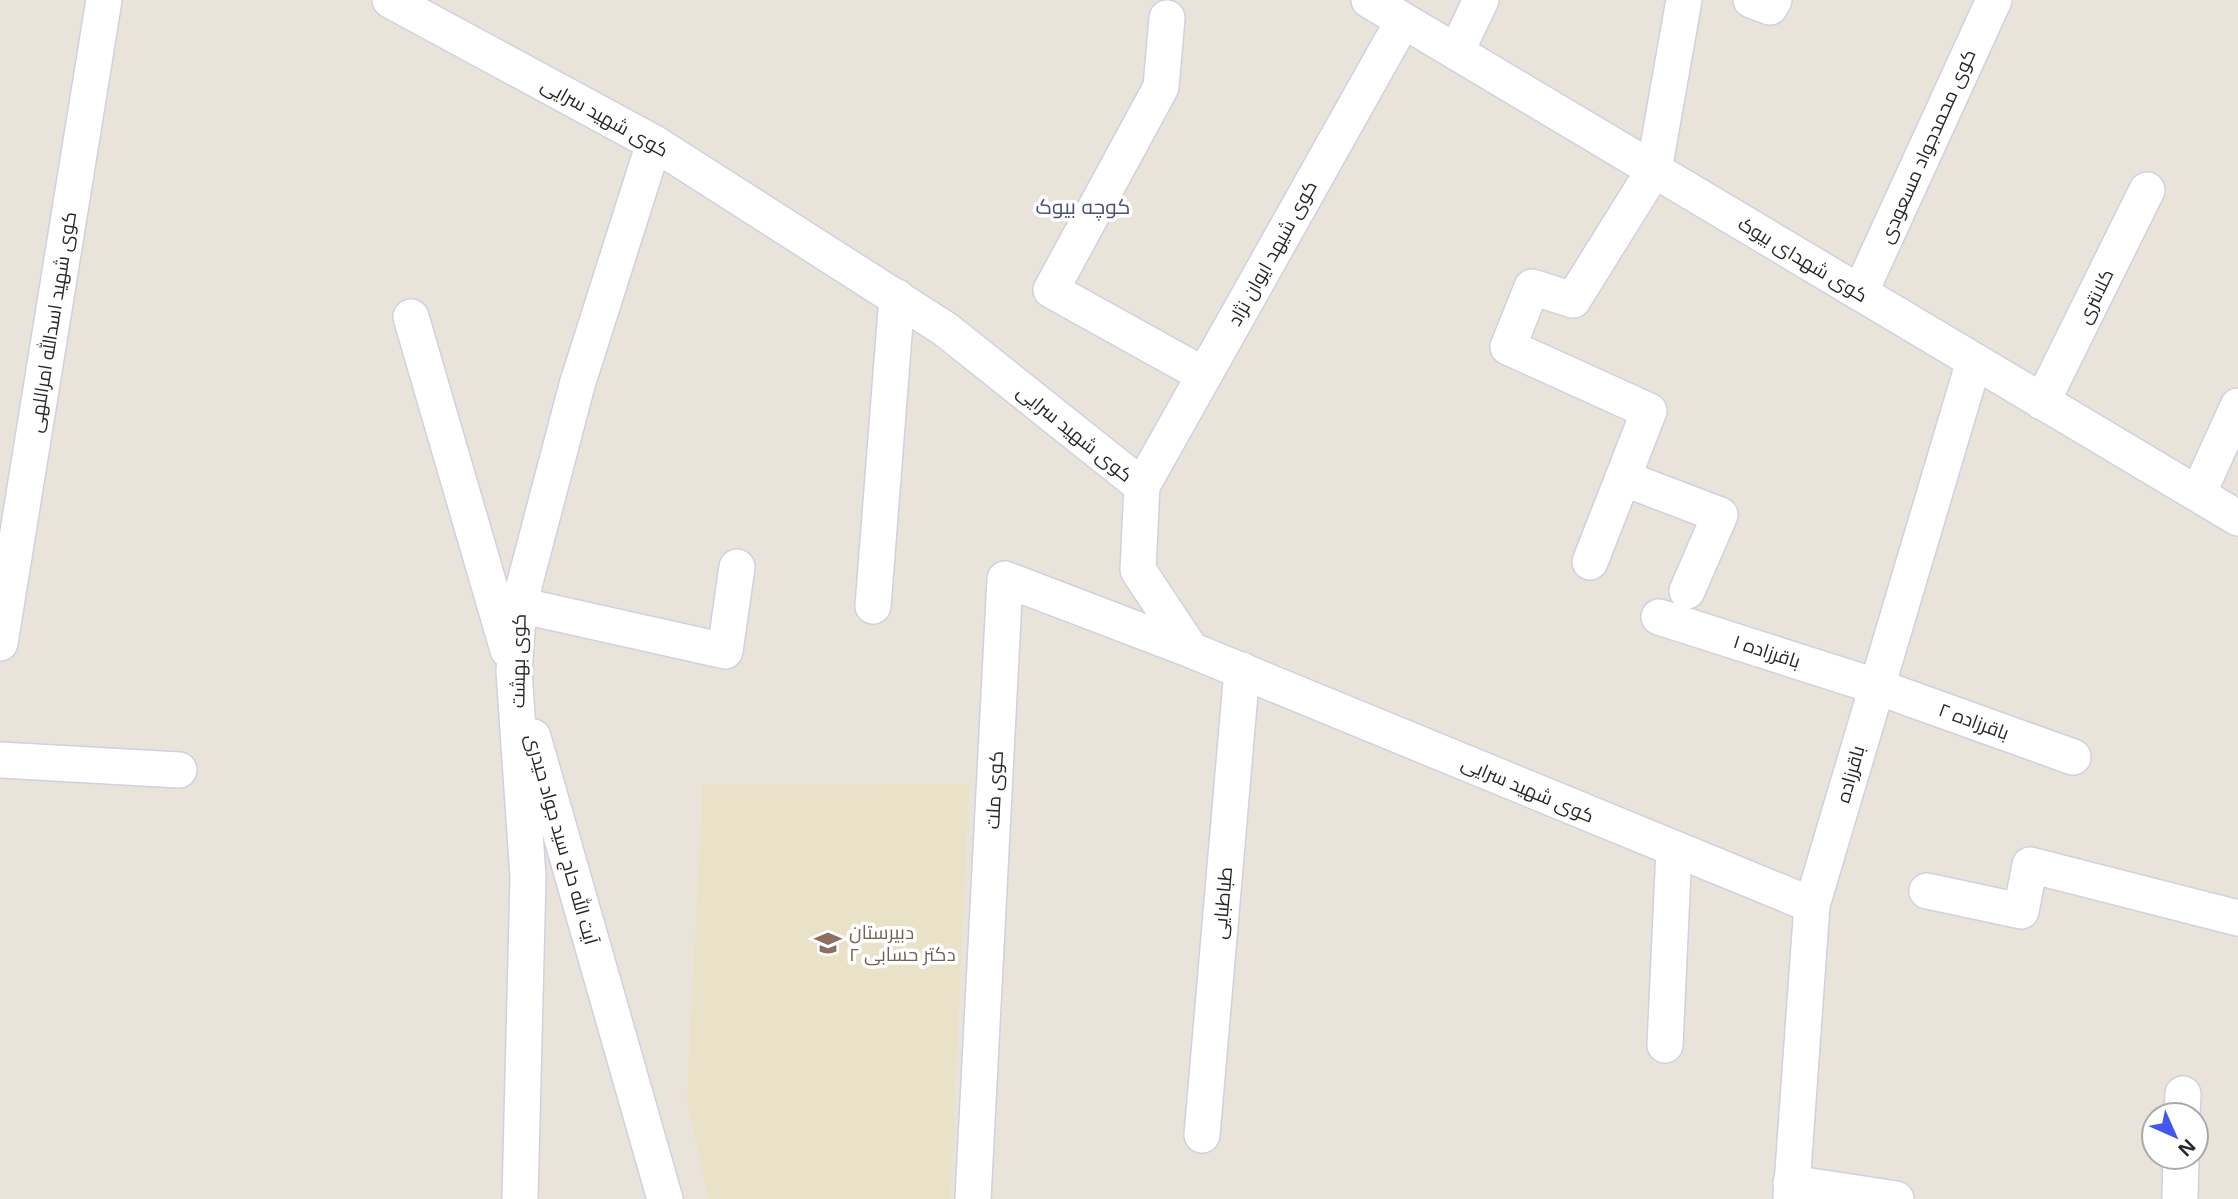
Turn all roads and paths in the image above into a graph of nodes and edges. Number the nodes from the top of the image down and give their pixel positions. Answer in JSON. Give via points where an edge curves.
{"nodes":[{"id":1,"x":104,"y":0,"type":"edge"},
{"id":2,"x":390,"y":0,"type":"edge"},
{"id":3,"x":1369,"y":0,"type":"edge"},
{"id":4,"x":1481,"y":0,"type":"edge"},
{"id":5,"x":1684,"y":0,"type":"edge"},
{"id":6,"x":1751,"y":0,"type":"edge"},
{"id":7,"x":1774,"y":0,"type":"edge"},
{"id":8,"x":1994,"y":0,"type":"edge"},
{"id":9,"x":1167,"y":18,"type":"dead end"},
{"id":10,"x":1403,"y":21,"type":"junction"},
{"id":11,"x":1456,"y":52,"type":"junction"},
{"id":12,"x":654,"y":143,"type":"junction"},
{"id":13,"x":1654,"y":170,"type":"junction"},
{"id":14,"x":2147,"y":190,"type":"dead end"},
{"id":15,"x":1860,"y":293,"type":"junction"},
{"id":16,"x":897,"y":298,"type":"junction"},
{"id":17,"x":411,"y":317,"type":"dead end"},
{"id":18,"x":1974,"y":361,"type":"junction"},
{"id":19,"x":1204,"y":375,"type":"junction"},
{"id":20,"x":2042,"y":402,"type":"junction"},
{"id":21,"x":2238,"y":406,"type":"edge"},
{"id":22,"x":1623,"y":478,"type":"junction"},
{"id":23,"x":1142,"y":486,"type":"junction"},
{"id":24,"x":2198,"y":494,"type":"junction"},
{"id":25,"x":2238,"y":518,"type":"edge"},
{"id":26,"x":1590,"y":562,"type":"dead end"},
{"id":27,"x":737,"y":567,"type":"dead end"},
{"id":28,"x":1687,"y":591,"type":"dead end"},
{"id":29,"x":519,"y":604,"type":"junction"},
{"id":30,"x":873,"y":606,"type":"dead end"},
{"id":31,"x":1659,"y":617,"type":"dead end"},
{"id":32,"x":0,"y":643,"type":"edge"},
{"id":33,"x":1191,"y":650,"type":"junction"},
{"id":34,"x":1242,"y":670,"type":"junction"},
{"id":35,"x":514,"y":671,"type":"junction"},
{"id":36,"x":1875,"y":686,"type":"junction"},
{"id":37,"x":2073,"y":757,"type":"dead end"},
{"id":38,"x":0,"y":760,"type":"edge"},
{"id":39,"x":179,"y":769,"type":"dead end"},
{"id":40,"x":1674,"y":850,"type":"junction"},
{"id":41,"x":1927,"y":891,"type":"dead end"},
{"id":42,"x":1812,"y":905,"type":"junction"},
{"id":43,"x":2238,"y":918,"type":"edge"},
{"id":44,"x":1665,"y":1045,"type":"dead end"},
{"id":45,"x":1202,"y":1135,"type":"dead end"},
{"id":46,"x":2181,"y":1171,"type":"edge"},
{"id":47,"x":1791,"y":1191,"type":"edge"},
{"id":48,"x":520,"y":1199,"type":"edge"},
{"id":49,"x":665,"y":1199,"type":"edge"},
{"id":50,"x":973,"y":1199,"type":"edge"},
{"id":51,"x":1896,"y":1199,"type":"edge"},
{"id":52,"x":2180,"y":1199,"type":"edge"}],
"edges":[{"from":1,"to":32,"type":"street","name":"کوی شهید اسدالله امراللهی"},
{"from":2,"to":12,"type":"street","name":"کوی شهید سرایی"},
{"from":3,"to":10,"type":"street","name":"کوی شهدای بیوک"},
{"from":4,"to":11,"type":"street"},
{"from":5,"to":13,"type":"street"},
{"from":6,"to":7,"type":"street","via":[[1770,7]]},
{"from":8,"to":15,"type":"street","name":"کوی محمدجواد مسعودی"},
{"from":9,"to":19,"type":"street","via":[[1161,87],[1051,290]]},
{"from":10,"to":11,"type":"street","name":"کوی شهدای بیوک"},
{"from":10,"to":19,"type":"street","name":"کوی شیهد ایوان نژاد"},
{"from":11,"to":13,"type":"street","name":"کوی شهدای بیوک"},
{"from":12,"to":16,"type":"street","name":"کوی شهید سرایی"},
{"from":12,"to":29,"type":"street","name":"کوی بهشت","via":[[577,385]]},
{"from":13,"to":15,"type":"street","name":"کوی شهدای بیوک"},
{"from":13,"to":22,"type":"street","via":[[1573,300],[1532,287],[1508,348],[1650,411]]},
{"from":14,"to":20,"type":"street","name":"کلانتری"},
{"from":15,"to":18,"type":"street","name":"کوی شهدای بیوک"},
{"from":16,"to":23,"type":"street","name":"کوی شهید سرایی","via":[[945,329]]},
{"from":16,"to":30,"type":"street"},
{"from":17,"to":35,"type":"street","name":"آیت الله حاج سید جواد حیدری"},
{"from":18,"to":20,"type":"street","name":"کوی شهدای بیوک"},
{"from":18,"to":36,"type":"street","name":"باقرزاده"},
{"from":19,"to":23,"type":"street","name":"کوی شیهد ایوان نژاد"},
{"from":20,"to":24,"type":"street","name":"کوی شهدای بیوک"},
{"from":21,"to":24,"type":"street"},
{"from":22,"to":26,"type":"street"},
{"from":22,"to":28,"type":"street","via":[[1720,515]]},
{"from":23,"to":33,"type":"street","name":"کوی شهید سرایی","via":[[1138,570]]},
{"from":24,"to":25,"type":"street","name":"کوی شهدای بیوک"},
{"from":27,"to":29,"type":"street","via":[[725,652]]},
{"from":29,"to":35,"type":"street","name":"کوی بهشت"},
{"from":31,"to":36,"type":"street","name":"باقرزاده ۱"},
{"from":33,"to":34,"type":"street","name":"کوی شهید سرایی"},
{"from":33,"to":50,"type":"street","name":"کوی ملت","via":[[1005,579]]},
{"from":34,"to":40,"type":"street","name":"کوی شهید سرایی"},
{"from":34,"to":45,"type":"street","name":"طباطبایی"},
{"from":35,"to":48,"type":"street","name":"کوی بهشت","via":[[528,877]]},
{"from":35,"to":49,"type":"street","name":"آیت الله حاج سید جواد حیدری"},
{"from":36,"to":37,"type":"street","name":"باقرزاده ۲"},
{"from":36,"to":42,"type":"street","name":"باقرزاده"},
{"from":38,"to":39,"type":"street"},
{"from":40,"to":42,"type":"street","name":"کوی شهید سرایی"},
{"from":40,"to":44,"type":"street"},
{"from":41,"to":43,"type":"street","via":[[2021,911],[2030,865]]},
{"from":42,"to":47,"type":"street","name":"باقرزاده"},
{"from":46,"to":52,"type":"street"},
{"from":47,"to":51,"type":"street"}]}
